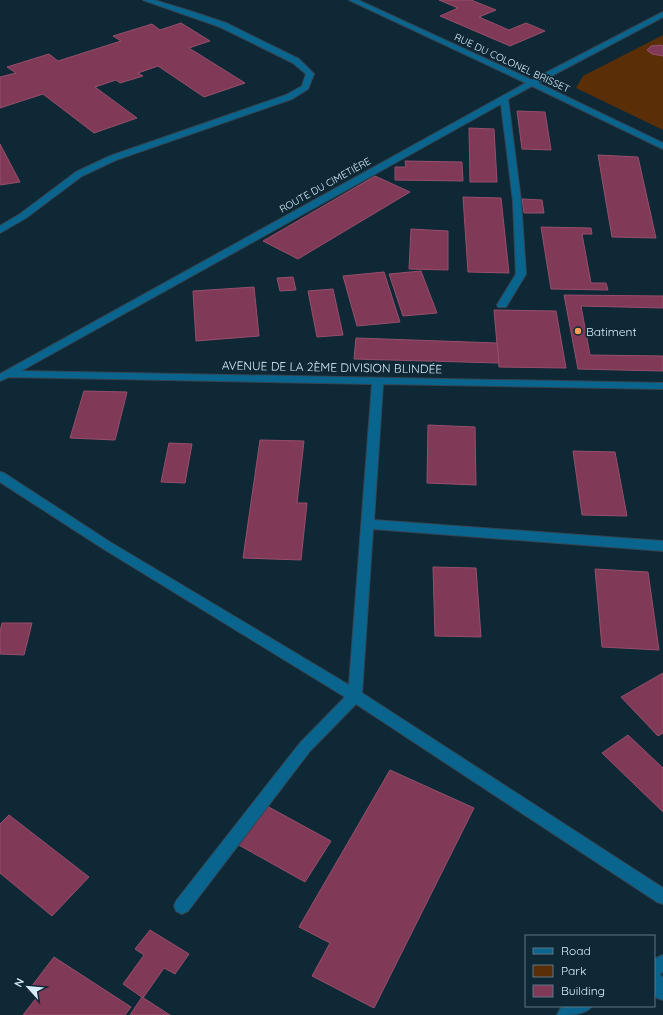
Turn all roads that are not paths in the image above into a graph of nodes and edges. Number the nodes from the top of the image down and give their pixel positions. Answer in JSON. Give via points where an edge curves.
{"nodes":[{"id":1,"x":146,"y":0,"type":"edge"},
{"id":2,"x":352,"y":0,"type":"edge"},
{"id":3,"x":663,"y":14,"type":"edge"},
{"id":4,"x":532,"y":83,"type":"junction"},
{"id":5,"x":504,"y":98,"type":"junction"},
{"id":6,"x":663,"y":146,"type":"edge"},
{"id":7,"x":0,"y":230,"type":"edge"},
{"id":8,"x":502,"y":305,"type":"dead end"},
{"id":9,"x":2,"y":375,"type":"edge"},
{"id":10,"x":378,"y":381,"type":"junction"},
{"id":11,"x":663,"y":386,"type":"edge"},
{"id":12,"x":0,"y":476,"type":"edge"},
{"id":13,"x":368,"y":524,"type":"junction"},
{"id":14,"x":663,"y":546,"type":"edge"},
{"id":15,"x":355,"y":696,"type":"junction"},
{"id":16,"x":663,"y":897,"type":"edge"},
{"id":17,"x":182,"y":906,"type":"dead end"},
{"id":18,"x":655,"y":980,"type":"edge"},
{"id":19,"x":663,"y":992,"type":"edge"},
{"id":20,"x":581,"y":1007,"type":"edge"},
{"id":21,"x":566,"y":1015,"type":"edge"}],
"edges":[{"from":1,"to":7,"type":"street","via":[[224,24],[296,61],[310,74],[305,87],[289,96],[113,158],[78,174],[23,216]]},
{"from":2,"to":4,"type":"street","name":"RUE DU COLONEL BRISSET"},
{"from":3,"to":4,"type":"street","name":"ROUTE DU CIMETIÈRE"},
{"from":4,"to":5,"type":"street","name":"ROUTE DU CIMETIÈRE"},
{"from":4,"to":6,"type":"street","name":"RUE DU COLONEL BRISSET"},
{"from":5,"to":8,"type":"street","via":[[518,201],[521,274]]},
{"from":5,"to":9,"type":"street","name":"ROUTE DU CIMETIÈRE"},
{"from":9,"to":10,"type":"street","name":"AVENUE DE LA 2ÈME DIVISION BLINDÉE"},
{"from":10,"to":11,"type":"street","name":"AVENUE DE LA 2ÈME DIVISION BLINDÉE"},
{"from":10,"to":13,"type":"street"},
{"from":12,"to":15,"type":"street","via":[[106,545]]},
{"from":13,"to":14,"type":"street"},
{"from":13,"to":15,"type":"street"},
{"from":15,"to":16,"type":"street"},
{"from":15,"to":17,"type":"street","via":[[305,747]]},
{"from":18,"to":19,"type":"street"},
{"from":20,"to":21,"type":"street"}]}
